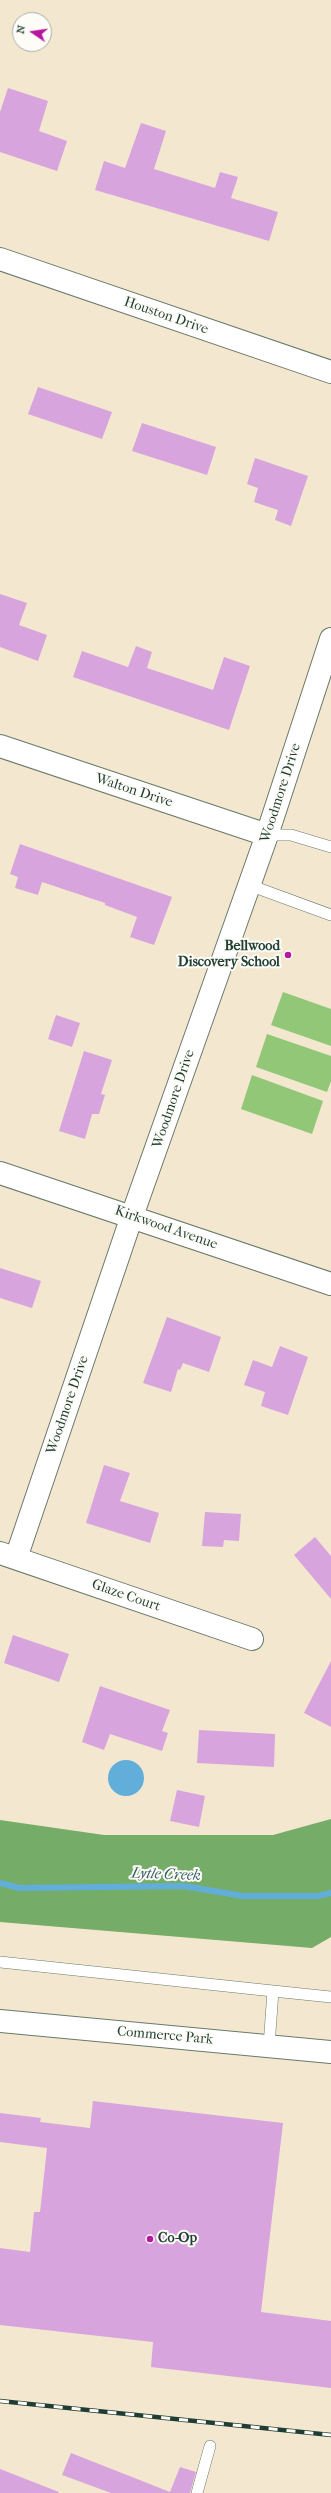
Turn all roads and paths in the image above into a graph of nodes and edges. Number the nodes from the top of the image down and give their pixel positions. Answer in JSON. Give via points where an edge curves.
{"nodes":[{"id":1,"x":0,"y":259,"type":"edge"},
{"id":2,"x":331,"y":372,"type":"edge"},
{"id":3,"x":331,"y":640,"type":"edge"},
{"id":4,"x":0,"y":746,"type":"edge"},
{"id":5,"x":267,"y":835,"type":"junction"},
{"id":6,"x":331,"y":847,"type":"edge"},
{"id":7,"x":249,"y":885,"type":"junction"},
{"id":8,"x":331,"y":915,"type":"edge"},
{"id":9,"x":0,"y":1173,"type":"edge"},
{"id":10,"x":132,"y":1216,"type":"junction"},
{"id":11,"x":331,"y":1284,"type":"edge"},
{"id":12,"x":8,"y":1556,"type":"edge"},
{"id":13,"x":252,"y":1639,"type":"dead end"},
{"id":14,"x":0,"y":1962,"type":"edge"},
{"id":15,"x":273,"y":1991,"type":"junction"},
{"id":16,"x":331,"y":1997,"type":"edge"},
{"id":17,"x":0,"y":2021,"type":"edge"},
{"id":18,"x":269,"y":2046,"type":"junction"},
{"id":19,"x":331,"y":2052,"type":"edge"},
{"id":20,"x":210,"y":2446,"type":"dead end"},
{"id":21,"x":197,"y":2493,"type":"edge"}],
"edges":[{"from":1,"to":2,"type":"street","name":"Houston Drive"},
{"from":3,"to":5,"type":"street","name":"Woodmore Drive"},
{"from":4,"to":5,"type":"street","name":"Walton Drive"},
{"from":5,"to":6,"type":"lane","via":[[291,834]]},
{"from":5,"to":7,"type":"street","name":"Woodmore Drive"},
{"from":7,"to":8,"type":"lane"},
{"from":7,"to":10,"type":"street","name":"Woodmore Drive"},
{"from":9,"to":10,"type":"street","name":"Kirkwood Avenue"},
{"from":10,"to":11,"type":"street","name":"Kirkwood Avenue"},
{"from":10,"to":12,"type":"street","name":"Woodmore Drive"},
{"from":12,"to":13,"type":"street","name":"Glaze Court"},
{"from":14,"to":15,"type":"lane"},
{"from":15,"to":16,"type":"lane"},
{"from":15,"to":18,"type":"lane"},
{"from":17,"to":18,"type":"street","name":"Commerce Park"},
{"from":18,"to":19,"type":"street","name":"Commerce Park"},
{"from":20,"to":21,"type":"lane"}]}
